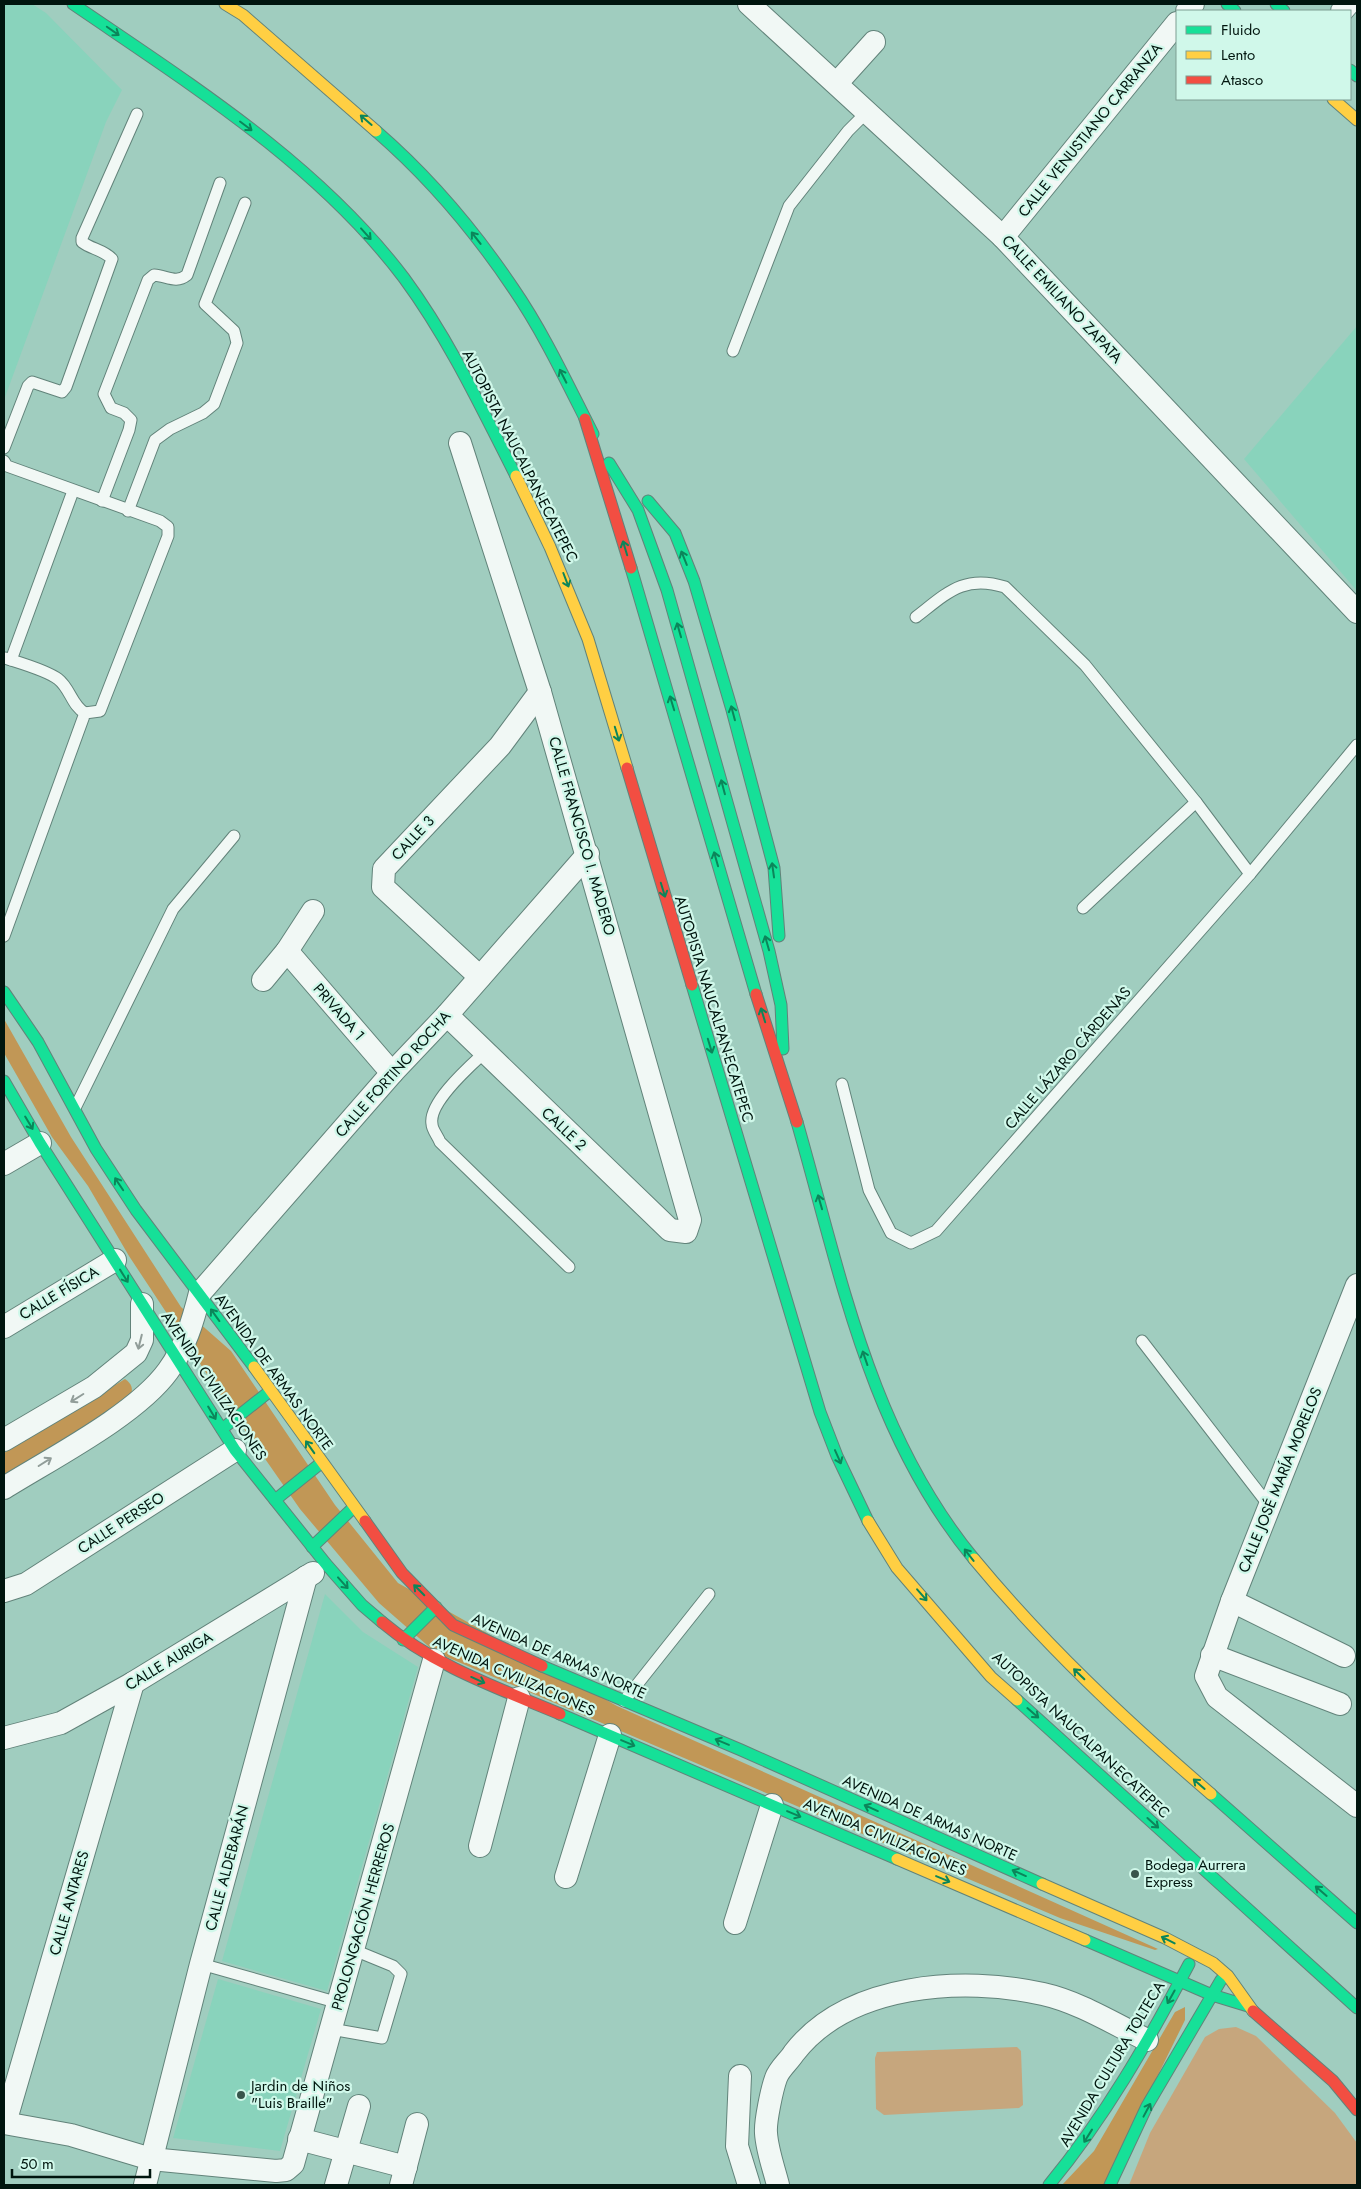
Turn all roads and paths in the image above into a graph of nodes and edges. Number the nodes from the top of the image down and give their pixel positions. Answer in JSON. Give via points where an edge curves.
{"nodes":[{"id":1,"x":73,"y":4,"type":"edge"},
{"id":2,"x":225,"y":4,"type":"edge"},
{"id":3,"x":234,"y":4,"type":"edge"},
{"id":4,"x":749,"y":4,"type":"edge"},
{"id":5,"x":243,"y":15,"type":"junction"},
{"id":6,"x":1176,"y":24,"type":"edge"},
{"id":7,"x":874,"y":42,"type":"dead end"},
{"id":8,"x":837,"y":83,"type":"junction"},
{"id":9,"x":1334,"y":100,"type":"edge"},
{"id":10,"x":867,"y":112,"type":"junction"},
{"id":11,"x":137,"y":114,"type":"dead end"},
{"id":12,"x":1357,"y":120,"type":"edge"},
{"id":13,"x":220,"y":183,"type":"dead end"},
{"id":14,"x":245,"y":204,"type":"dead end"},
{"id":15,"x":1004,"y":237,"type":"junction"},
{"id":16,"x":733,"y":351,"type":"dead end"},
{"id":17,"x":585,"y":419,"type":"junction"},
{"id":18,"x":460,"y":443,"type":"dead end"},
{"id":19,"x":4,"y":448,"type":"edge"},
{"id":20,"x":606,"y":458,"type":"junction"},
{"id":21,"x":4,"y":461,"type":"edge"},
{"id":22,"x":73,"y":491,"type":"junction"},
{"id":23,"x":643,"y":493,"type":"junction"},
{"id":24,"x":102,"y":502,"type":"junction"},
{"id":25,"x":128,"y":511,"type":"junction"},
{"id":26,"x":635,"y":539,"type":"dead end"},
{"id":27,"x":666,"y":544,"type":"dead end"},
{"id":28,"x":631,"y":610,"type":"dead end"},
{"id":29,"x":1357,"y":612,"type":"edge"},
{"id":30,"x":916,"y":617,"type":"dead end"},
{"id":31,"x":7,"y":658,"type":"edge"},
{"id":32,"x":674,"y":658,"type":"dead end"},
{"id":33,"x":540,"y":692,"type":"junction"},
{"id":34,"x":85,"y":713,"type":"junction"},
{"id":35,"x":1357,"y":746,"type":"edge"},
{"id":36,"x":1196,"y":802,"type":"junction"},
{"id":37,"x":721,"y":825,"type":"dead end"},
{"id":38,"x":234,"y":836,"type":"dead end"},
{"id":39,"x":588,"y":854,"type":"junction"},
{"id":40,"x":1250,"y":874,"type":"junction"},
{"id":41,"x":764,"y":881,"type":"dead end"},
{"id":42,"x":1083,"y":908,"type":"dead end"},
{"id":43,"x":313,"y":911,"type":"dead end"},
{"id":44,"x":722,"y":922,"type":"dead end"},
{"id":45,"x":4,"y":936,"type":"edge"},
{"id":46,"x":778,"y":936,"type":"junction"},
{"id":47,"x":287,"y":951,"type":"junction"},
{"id":48,"x":757,"y":953,"type":"dead end"},
{"id":49,"x":480,"y":977,"type":"junction"},
{"id":50,"x":263,"y":980,"type":"dead end"},
{"id":51,"x":4,"y":992,"type":"edge"},
{"id":52,"x":781,"y":1005,"type":"junction"},
{"id":53,"x":447,"y":1015,"type":"junction"},
{"id":54,"x":484,"y":1053,"type":"junction"},
{"id":55,"x":392,"y":1073,"type":"junction"},
{"id":56,"x":784,"y":1078,"type":"junction"},
{"id":57,"x":4,"y":1082,"type":"edge"},
{"id":58,"x":842,"y":1084,"type":"dead end"},
{"id":59,"x":75,"y":1107,"type":"junction"},
{"id":60,"x":40,"y":1143,"type":"junction"},
{"id":61,"x":4,"y":1164,"type":"edge"},
{"id":62,"x":686,"y":1232,"type":"joint"},
{"id":63,"x":115,"y":1260,"type":"junction"},
{"id":64,"x":568,"y":1267,"type":"dead end"},
{"id":65,"x":1357,"y":1285,"type":"edge"},
{"id":66,"x":200,"y":1293,"type":"junction"},
{"id":67,"x":142,"y":1304,"type":"junction"},
{"id":68,"x":4,"y":1327,"type":"edge"},
{"id":69,"x":1142,"y":1341,"type":"dead end"},
{"id":70,"x":177,"y":1354,"type":"junction"},
{"id":71,"x":270,"y":1391,"type":"junction"},
{"id":72,"x":222,"y":1428,"type":"junction"},
{"id":73,"x":4,"y":1440,"type":"edge"},
{"id":74,"x":235,"y":1450,"type":"junction"},
{"id":75,"x":321,"y":1463,"type":"junction"},
{"id":76,"x":4,"y":1488,"type":"edge"},
{"id":77,"x":275,"y":1500,"type":"junction"},
{"id":78,"x":1270,"y":1507,"type":"junction"},
{"id":79,"x":353,"y":1508,"type":"junction"},
{"id":80,"x":319,"y":1556,"type":"junction"},
{"id":81,"x":306,"y":1577,"type":"junction"},
{"id":82,"x":4,"y":1591,"type":"edge"},
{"id":83,"x":709,"y":1594,"type":"dead end"},
{"id":84,"x":1232,"y":1601,"type":"junction"},
{"id":85,"x":436,"y":1606,"type":"junction"},
{"id":86,"x":403,"y":1640,"type":"junction"},
{"id":87,"x":1212,"y":1655,"type":"junction"},
{"id":88,"x":1344,"y":1656,"type":"dead end"},
{"id":89,"x":434,"y":1660,"type":"junction"},
{"id":90,"x":133,"y":1683,"type":"junction"},
{"id":91,"x":519,"y":1698,"type":"junction"},
{"id":92,"x":624,"y":1701,"type":"junction"},
{"id":93,"x":1340,"y":1704,"type":"dead end"},
{"id":94,"x":610,"y":1735,"type":"junction"},
{"id":95,"x":4,"y":1738,"type":"edge"},
{"id":96,"x":772,"y":1805,"type":"junction"},
{"id":97,"x":1357,"y":1806,"type":"edge"},
{"id":98,"x":480,"y":1846,"type":"dead end"},
{"id":99,"x":566,"y":1877,"type":"dead end"},
{"id":100,"x":1357,"y":1923,"type":"edge"},
{"id":101,"x":735,"y":1924,"type":"dead end"},
{"id":102,"x":354,"y":1950,"type":"junction"},
{"id":103,"x":1194,"y":1954,"type":"junction"},
{"id":104,"x":201,"y":1964,"type":"junction"},
{"id":105,"x":1225,"y":1972,"type":"junction"},
{"id":106,"x":1180,"y":1980,"type":"junction"},
{"id":107,"x":1212,"y":1995,"type":"junction"},
{"id":108,"x":339,"y":2002,"type":"junction"},
{"id":109,"x":1248,"y":2006,"type":"junction"},
{"id":110,"x":1357,"y":2008,"type":"edge"},
{"id":111,"x":331,"y":2030,"type":"junction"},
{"id":112,"x":1147,"y":2040,"type":"junction"},
{"id":113,"x":740,"y":2076,"type":"dead end"},
{"id":114,"x":358,"y":2106,"type":"dead end"},
{"id":115,"x":1357,"y":2110,"type":"edge"},
{"id":116,"x":4,"y":2123,"type":"edge"},
{"id":117,"x":417,"y":2124,"type":"dead end"},
{"id":118,"x":299,"y":2139,"type":"junction"},
{"id":119,"x":345,"y":2150,"type":"junction"},
{"id":120,"x":151,"y":2159,"type":"junction"},
{"id":121,"x":403,"y":2176,"type":"edge"},
{"id":122,"x":145,"y":2185,"type":"edge"},
{"id":123,"x":336,"y":2185,"type":"edge"},
{"id":124,"x":749,"y":2185,"type":"edge"},
{"id":125,"x":778,"y":2185,"type":"edge"},
{"id":126,"x":1049,"y":2185,"type":"edge"},
{"id":127,"x":1110,"y":2185,"type":"edge"}],
"edges":[{"from":1,"to":110,"type":"main road","name":"AUTOPISTA NAUCALPAN-ECATEPEC","one_way":true,"via":[[195,87],[260,136],[355,222],[394,265],[436,326],[505,452],[556,557],[588,639],[820,1412],[866,1517],[897,1568],[991,1677]]},
{"from":2,"to":5,"type":"main road"},
{"from":3,"to":5,"type":"main road"},
{"from":4,"to":8,"type":"street","name":"CALLE EMILIANO ZAPATA"},
{"from":17,"to":5,"type":"main road","one_way":true,"via":[[513,288],[447,200],[406,156]]},
{"from":6,"to":15,"type":"street","name":"CALLE VENUSTIANO CARRANZA"},
{"from":7,"to":8,"type":"street"},
{"from":8,"to":10,"type":"street","name":"CALLE EMILIANO ZAPATA"},
{"from":9,"to":12,"type":"main road"},
{"from":10,"to":15,"type":"street","name":"CALLE EMILIANO ZAPATA"},
{"from":10,"to":16,"type":"lane","via":[[789,206]]},
{"from":11,"to":19,"type":"lane","via":[[82,238],[86,245],[108,254],[112,259],[66,387],[62,392],[32,382]]},
{"from":13,"to":24,"type":"lane","via":[[187,274],[174,280],[154,275],[148,280],[104,394],[111,408],[131,420]]},
{"from":14,"to":25,"type":"lane","via":[[206,304],[234,331],[237,343],[234,352],[214,404],[155,440]]},
{"from":15,"to":29,"type":"street","name":"CALLE EMILIANO ZAPATA"},
{"from":17,"to":20,"type":"main road"},
{"from":17,"to":23,"type":"main road"},
{"from":17,"to":28,"type":"main road","via":[[605,523]]},
{"from":56,"to":17,"type":"main road","one_way":true,"via":[[768,1034],[641,598]]},
{"from":18,"to":33,"type":"street","name":"CALLE FRANCISCO I. MADERO"},
{"from":20,"to":26,"type":"main road"},
{"from":52,"to":20,"type":"main road","one_way":true,"via":[[769,951],[667,590],[638,510]]},
{"from":21,"to":22,"type":"lane","via":[[7,466]]},
{"from":22,"to":24,"type":"lane"},
{"from":22,"to":31,"type":"lane"},
{"from":23,"to":27,"type":"main road"},
{"from":46,"to":23,"type":"main road","one_way":true,"via":[[774,868],[694,581],[675,533]]},
{"from":24,"to":25,"type":"lane"},
{"from":25,"to":34,"type":"lane","via":[[160,521],[168,527],[168,536],[100,711]]},
{"from":30,"to":36,"type":"lane","via":[[955,587],[971,582],[989,582],[1005,587],[1085,665]]},
{"from":31,"to":34,"type":"lane","via":[[56,678],[78,709]]},
{"from":32,"to":37,"type":"main road"},
{"from":33,"to":39,"type":"street","name":"CALLE FRANCISCO I. MADERO"},
{"from":33,"to":49,"type":"street","name":"CALLE 3","via":[[500,746],[384,869],[383,887]]},
{"from":34,"to":45,"type":"lane"},
{"from":35,"to":40,"type":"lane","name":"CALLE LÁZARO CÁRDENAS"},
{"from":36,"to":40,"type":"lane"},
{"from":36,"to":42,"type":"lane"},
{"from":38,"to":59,"type":"lane","via":[[174,909]]},
{"from":39,"to":49,"type":"street","name":"CALLE FORTINO ROCHA"},
{"from":39,"to":62,"type":"street","name":"CALLE FRANCISCO I. MADERO","via":[[690,1220]]},
{"from":40,"to":58,"type":"lane","name":"CALLE LÁZARO CÁRDENAS","via":[[936,1231],[911,1243],[891,1233],[869,1190]]},
{"from":41,"to":46,"type":"main road"},
{"from":43,"to":47,"type":"street"},
{"from":44,"to":56,"type":"main road","via":[[760,1043]]},
{"from":46,"to":52,"type":"main road"},
{"from":47,"to":50,"type":"street"},
{"from":47,"to":55,"type":"street","name":"PRIVADA 1"},
{"from":48,"to":56,"type":"main road","via":[[777,1029]]},
{"from":49,"to":53,"type":"street","name":"CALLE FORTINO ROCHA"},
{"from":51,"to":59,"type":"main road","name":"AVENIDA DE ARMAS NORTE","via":[[38,1042]]},
{"from":52,"to":56,"type":"main road"},
{"from":53,"to":54,"type":"street","name":"CALLE 2"},
{"from":53,"to":55,"type":"street","name":"CALLE FORTINO ROCHA"},
{"from":54,"to":62,"type":"street","name":"CALLE 2","via":[[670,1230]]},
{"from":54,"to":64,"type":"lane","via":[[433,1109],[432,1124],[440,1142]]},
{"from":55,"to":66,"type":"street","name":"CALLE FORTINO ROCHA"},
{"from":100,"to":56,"type":"main road","one_way":true,"via":[[1111,1706],[1020,1617],[954,1534],[918,1478],[881,1404],[859,1340]]},
{"from":57,"to":60,"type":"main road","name":"AVENIDA CIVILIZACIONES","one_way":true},
{"from":66,"to":59,"type":"main road","name":"AVENIDA DE ARMAS NORTE","one_way":true,"via":[[131,1202],[96,1149]]},
{"from":60,"to":61,"type":"street"},
{"from":60,"to":63,"type":"main road","name":"AVENIDA CIVILIZACIONES"},
{"from":63,"to":67,"type":"main road","name":"AVENIDA CIVILIZACIONES","one_way":true},
{"from":63,"to":68,"type":"street","name":"CALLE FÍSICA"},
{"from":65,"to":78,"type":"street","name":"CALLE JOSÉ MARÍA MORELOS"},
{"from":66,"to":70,"type":"street","via":[[192,1328]]},
{"from":71,"to":66,"type":"main road","name":"AVENIDA DE ARMAS NORTE","one_way":true},
{"from":67,"to":70,"type":"main road","name":"AVENIDA CIVILIZACIONES"},
{"from":67,"to":73,"type":"street","one_way":true,"via":[[142,1340],[136,1353],[94,1387]]},
{"from":69,"to":78,"type":"lane"},
{"from":70,"to":72,"type":"main road","name":"AVENIDA CIVILIZACIONES","one_way":true},
{"from":76,"to":70,"type":"street","one_way":true,"via":[[137,1401],[156,1386]]},
{"from":71,"to":72,"type":"main road"},
{"from":75,"to":71,"type":"main road","name":"AVENIDA DE ARMAS NORTE","one_way":true},
{"from":72,"to":74,"type":"main road","name":"AVENIDA CIVILIZACIONES"},
{"from":74,"to":77,"type":"main road","name":"AVENIDA CIVILIZACIONES"},
{"from":74,"to":82,"type":"street","name":"CALLE PERSEO","via":[[26,1584]]},
{"from":75,"to":77,"type":"main road"},
{"from":75,"to":79,"type":"main road","name":"AVENIDA DE ARMAS NORTE"},
{"from":77,"to":80,"type":"main road","name":"AVENIDA CIVILIZACIONES"},
{"from":78,"to":84,"type":"street","name":"CALLE JOSÉ MARÍA MORELOS"},
{"from":79,"to":80,"type":"main road"},
{"from":85,"to":79,"type":"main road","name":"AVENIDA DE ARMAS NORTE","one_way":true,"via":[[402,1573]]},
{"from":80,"to":81,"type":"street","name":"CALLE AURIGA"},
{"from":80,"to":86,"type":"main road","name":"AVENIDA CIVILIZACIONES","one_way":true,"via":[[362,1605]]},
{"from":81,"to":90,"type":"street","name":"CALLE AURIGA"},
{"from":81,"to":104,"type":"street","name":"CALLE ALDEBARÁN"},
{"from":83,"to":92,"type":"lane"},
{"from":84,"to":87,"type":"street","name":"CALLE JOSÉ MARÍA MORELOS"},
{"from":84,"to":88,"type":"street"},
{"from":85,"to":86,"type":"main road"},
{"from":85,"to":92,"type":"main road","name":"AVENIDA DE ARMAS NORTE","via":[[453,1625]]},
{"from":86,"to":89,"type":"main road","name":"AVENIDA CIVILIZACIONES"},
{"from":87,"to":93,"type":"street"},
{"from":87,"to":97,"type":"street","name":"CALLE JOSÉ MARÍA MORELOS","via":[[1206,1676],[1217,1697]]},
{"from":89,"to":91,"type":"main road","name":"AVENIDA CIVILIZACIONES","one_way":true},
{"from":89,"to":102,"type":"street","name":"PROLONGACIÓN HERREROS"},
{"from":90,"to":95,"type":"street","name":"CALLE AURIGA","via":[[61,1723]]},
{"from":90,"to":116,"type":"street","name":"CALLE ANTARES"},
{"from":91,"to":94,"type":"main road","name":"AVENIDA CIVILIZACIONES"},
{"from":91,"to":98,"type":"street"},
{"from":103,"to":92,"type":"main road","name":"AVENIDA DE ARMAS NORTE","one_way":true,"via":[[1165,1938]]},
{"from":94,"to":96,"type":"main road","name":"AVENIDA CIVILIZACIONES","one_way":true,"via":[[729,1780]]},
{"from":94,"to":99,"type":"street"},
{"from":96,"to":101,"type":"street"},
{"from":96,"to":106,"type":"main road","name":"AVENIDA CIVILIZACIONES","one_way":true},
{"from":102,"to":108,"type":"street","name":"PROLONGACIÓN HERREROS"},
{"from":102,"to":111,"type":"lane","via":[[393,1966],[401,1974],[382,2038]]},
{"from":103,"to":105,"type":"main road","name":"AVENIDA DE ARMAS NORTE"},
{"from":103,"to":106,"type":"main road","name":"AVENIDA CULTURA TOLTECA"},
{"from":104,"to":108,"type":"lane"},
{"from":104,"to":120,"type":"street","name":"CALLE ALDEBARÁN"},
{"from":105,"to":107,"type":"main road"},
{"from":105,"to":109,"type":"main road","name":"AVENIDA CIVILIZACIONES"},
{"from":106,"to":107,"type":"main road","name":"AVENIDA CIVILIZACIONES"},
{"from":106,"to":112,"type":"main road","name":"AVENIDA CULTURA TOLTECA","one_way":true},
{"from":107,"to":109,"type":"main road","name":"AVENIDA CIVILIZACIONES"},
{"from":127,"to":107,"type":"main road","one_way":true,"via":[[1156,2092]]},
{"from":108,"to":111,"type":"street","name":"PROLONGACIÓN HERREROS"},
{"from":109,"to":115,"type":"main road","name":"AVENIDA CIVILIZACIONES","via":[[1345,2092]]},
{"from":111,"to":118,"type":"street","name":"PROLONGACIÓN HERREROS"},
{"from":112,"to":125,"type":"street","via":[[1045,1994],[974,1985],[889,1994],[852,2009],[808,2036],[776,2076],[766,2133]]},
{"from":112,"to":126,"type":"main road","name":"AVENIDA CULTURA TOLTECA","one_way":true,"via":[[1080,2149]]},
{"from":113,"to":124,"type":"street","via":[[737,2146]]},
{"from":114,"to":119,"type":"street"},
{"from":116,"to":120,"type":"street","via":[[71,2135]]},
{"from":117,"to":121,"type":"street"},
{"from":118,"to":119,"type":"street"},
{"from":118,"to":120,"type":"street","name":"PROLONGACIÓN HERREROS","via":[[293,2164],[286,2170]]},
{"from":119,"to":121,"type":"street"},
{"from":119,"to":123,"type":"street"},
{"from":120,"to":122,"type":"street","name":"CALLE ALDEBARÁN"}]}
